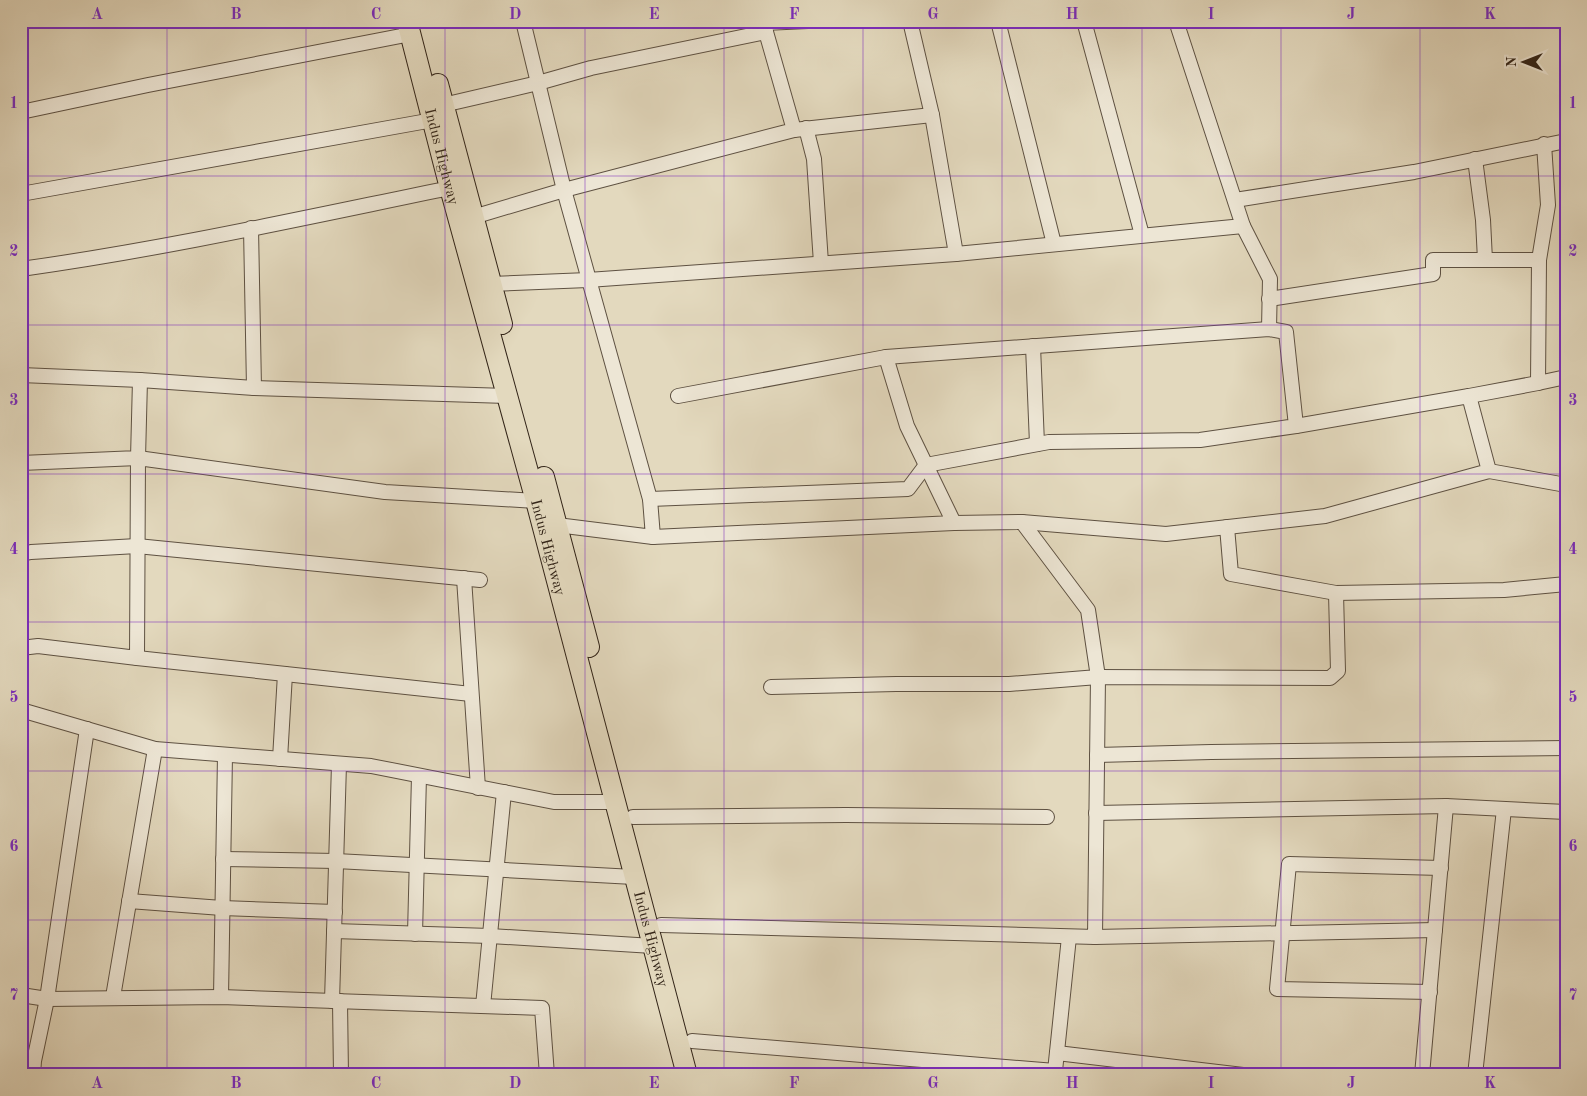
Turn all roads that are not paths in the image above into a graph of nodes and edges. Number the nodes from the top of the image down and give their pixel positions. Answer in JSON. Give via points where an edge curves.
{"nodes":[{"id":1,"x":523,"y":21,"type":"edge"},
{"id":2,"x":808,"y":21,"type":"edge"},
{"id":3,"x":910,"y":21,"type":"edge"},
{"id":4,"x":998,"y":21,"type":"edge"},
{"id":5,"x":1084,"y":21,"type":"edge"},
{"id":6,"x":1176,"y":21,"type":"edge"},
{"id":7,"x":413,"y":25,"type":"edge"},
{"id":8,"x":764,"y":25,"type":"edge"},
{"id":9,"x":538,"y":83,"type":"junction"},
{"id":10,"x":21,"y":112,"type":"edge"},
{"id":11,"x":438,"y":113,"type":"junction"},
{"id":12,"x":932,"y":115,"type":"junction"},
{"id":13,"x":800,"y":129,"type":"junction"},
{"id":14,"x":1566,"y":141,"type":"edge"},
{"id":15,"x":1544,"y":144,"type":"junction"},
{"id":16,"x":1475,"y":159,"type":"junction"},
{"id":17,"x":450,"y":188,"type":"junction"},
{"id":18,"x":564,"y":190,"type":"junction"},
{"id":19,"x":21,"y":194,"type":"edge"},
{"id":20,"x":1235,"y":200,"type":"junction"},
{"id":21,"x":473,"y":217,"type":"junction"},
{"id":22,"x":1243,"y":226,"type":"junction"},
{"id":23,"x":251,"y":228,"type":"junction"},
{"id":24,"x":1142,"y":236,"type":"junction"},
{"id":25,"x":1054,"y":244,"type":"junction"},
{"id":26,"x":956,"y":254,"type":"junction"},
{"id":27,"x":1485,"y":260,"type":"junction"},
{"id":28,"x":1539,"y":260,"type":"junction"},
{"id":29,"x":821,"y":263,"type":"junction"},
{"id":30,"x":21,"y":269,"type":"edge"},
{"id":31,"x":588,"y":280,"type":"junction"},
{"id":32,"x":491,"y":284,"type":"junction"},
{"id":33,"x":1270,"y":299,"type":"junction"},
{"id":34,"x":1268,"y":329,"type":"junction"},
{"id":35,"x":497,"y":331,"type":"junction"},
{"id":36,"x":1033,"y":346,"type":"junction"},
{"id":37,"x":886,"y":357,"type":"junction"},
{"id":38,"x":21,"y":375,"type":"edge"},
{"id":39,"x":1566,"y":377,"type":"edge"},
{"id":40,"x":140,"y":380,"type":"junction"},
{"id":41,"x":1538,"y":383,"type":"junction"},
{"id":42,"x":254,"y":388,"type":"junction"},
{"id":43,"x":507,"y":396,"type":"junction"},
{"id":44,"x":678,"y":396,"type":"dead end"},
{"id":45,"x":1469,"y":396,"type":"junction"},
{"id":46,"x":519,"y":414,"type":"junction"},
{"id":47,"x":1296,"y":426,"type":"junction"},
{"id":48,"x":1038,"y":444,"type":"junction"},
{"id":49,"x":138,"y":458,"type":"junction"},
{"id":50,"x":21,"y":463,"type":"edge"},
{"id":51,"x":926,"y":465,"type":"junction"},
{"id":52,"x":1489,"y":472,"type":"junction"},
{"id":53,"x":1566,"y":485,"type":"edge"},
{"id":54,"x":650,"y":499,"type":"junction"},
{"id":55,"x":536,"y":501,"type":"junction"},
{"id":56,"x":954,"y":522,"type":"junction"},
{"id":57,"x":1022,"y":522,"type":"junction"},
{"id":58,"x":557,"y":525,"type":"junction"},
{"id":59,"x":1226,"y":527,"type":"junction"},
{"id":60,"x":653,"y":537,"type":"junction"},
{"id":61,"x":137,"y":546,"type":"junction"},
{"id":62,"x":21,"y":554,"type":"edge"},
{"id":63,"x":464,"y":578,"type":"junction"},
{"id":64,"x":480,"y":580,"type":"dead end"},
{"id":65,"x":1566,"y":584,"type":"edge"},
{"id":66,"x":1336,"y":594,"type":"junction"},
{"id":67,"x":21,"y":648,"type":"edge"},
{"id":68,"x":583,"y":651,"type":"junction"},
{"id":69,"x":137,"y":658,"type":"junction"},
{"id":70,"x":285,"y":674,"type":"junction"},
{"id":71,"x":1098,"y":677,"type":"junction"},
{"id":72,"x":771,"y":688,"type":"dead end"},
{"id":73,"x":471,"y":694,"type":"junction"},
{"id":74,"x":21,"y":710,"type":"edge"},
{"id":75,"x":87,"y":729,"type":"junction"},
{"id":76,"x":1566,"y":748,"type":"edge"},
{"id":77,"x":155,"y":749,"type":"junction"},
{"id":78,"x":225,"y":754,"type":"junction"},
{"id":79,"x":1097,"y":755,"type":"junction"},
{"id":80,"x":280,"y":759,"type":"junction"},
{"id":81,"x":339,"y":764,"type":"junction"},
{"id":82,"x":615,"y":775,"type":"junction"},
{"id":83,"x":419,"y":776,"type":"junction"},
{"id":84,"x":478,"y":788,"type":"junction"},
{"id":85,"x":504,"y":792,"type":"junction"},
{"id":86,"x":614,"y":802,"type":"junction"},
{"id":87,"x":1446,"y":806,"type":"junction"},
{"id":88,"x":1504,"y":809,"type":"junction"},
{"id":89,"x":1566,"y":812,"type":"edge"},
{"id":90,"x":1096,"y":813,"type":"junction"},
{"id":91,"x":633,"y":817,"type":"junction"},
{"id":92,"x":1047,"y":817,"type":"dead end"},
{"id":93,"x":223,"y":859,"type":"junction"},
{"id":94,"x":336,"y":861,"type":"junction"},
{"id":95,"x":417,"y":865,"type":"junction"},
{"id":96,"x":1441,"y":868,"type":"junction"},
{"id":97,"x":497,"y":869,"type":"junction"},
{"id":98,"x":634,"y":877,"type":"junction"},
{"id":99,"x":129,"y":901,"type":"junction"},
{"id":100,"x":222,"y":908,"type":"junction"},
{"id":101,"x":335,"y":912,"type":"junction"},
{"id":102,"x":661,"y":925,"type":"junction"},
{"id":103,"x":1435,"y":930,"type":"junction"},
{"id":104,"x":334,"y":931,"type":"junction"},
{"id":105,"x":1282,"y":933,"type":"junction"},
{"id":106,"x":415,"y":934,"type":"junction"},
{"id":107,"x":490,"y":936,"type":"junction"},
{"id":108,"x":1069,"y":936,"type":"junction"},
{"id":109,"x":1095,"y":937,"type":"junction"},
{"id":110,"x":652,"y":946,"type":"junction"},
{"id":111,"x":1430,"y":992,"type":"junction"},
{"id":112,"x":21,"y":996,"type":"edge"},
{"id":113,"x":221,"y":996,"type":"junction"},
{"id":114,"x":113,"y":997,"type":"junction"},
{"id":115,"x":47,"y":999,"type":"junction"},
{"id":116,"x":336,"y":1001,"type":"junction"},
{"id":117,"x":483,"y":1006,"type":"junction"},
{"id":118,"x":692,"y":1041,"type":"junction"},
{"id":119,"x":1057,"y":1053,"type":"junction"},
{"id":120,"x":34,"y":1075,"type":"edge"},
{"id":121,"x":341,"y":1075,"type":"edge"},
{"id":122,"x":547,"y":1075,"type":"edge"},
{"id":123,"x":687,"y":1075,"type":"edge"},
{"id":124,"x":701,"y":1075,"type":"edge"},
{"id":125,"x":1243,"y":1075,"type":"edge"},
{"id":126,"x":1422,"y":1075,"type":"edge"},
{"id":127,"x":1476,"y":1075,"type":"edge"}],
"edges":[{"from":1,"to":9,"type":"street"},
{"from":2,"to":8,"type":"street"},
{"from":3,"to":12,"type":"street"},
{"from":4,"to":25,"type":"street"},
{"from":5,"to":24,"type":"street"},
{"from":6,"to":20,"type":"street"},
{"from":7,"to":10,"type":"street"},
{"from":7,"to":11,"type":"highway","name":"Indus Highway"},
{"from":8,"to":9,"type":"street"},
{"from":8,"to":13,"type":"street"},
{"from":9,"to":11,"type":"street"},
{"from":9,"to":18,"type":"street"},
{"from":11,"to":17,"type":"highway","name":"Indus Highway"},
{"from":11,"to":19,"type":"street"},
{"from":11,"to":21,"type":"highway","name":"Indus Highway"},
{"from":12,"to":13,"type":"street"},
{"from":12,"to":26,"type":"street"},
{"from":13,"to":18,"type":"street"},
{"from":13,"to":29,"type":"street","via":[[814,159]]},
{"from":14,"to":15,"type":"street"},
{"from":15,"to":16,"type":"street"},
{"from":15,"to":28,"type":"street","via":[[1548,204]]},
{"from":16,"to":20,"type":"street","via":[[1414,172]]},
{"from":16,"to":27,"type":"street"},
{"from":17,"to":23,"type":"street"},
{"from":17,"to":35,"type":"highway","name":"Indus Highway"},
{"from":18,"to":21,"type":"street"},
{"from":18,"to":31,"type":"street"},
{"from":20,"to":22,"type":"street"},
{"from":21,"to":32,"type":"highway","name":"Indus Highway"},
{"from":22,"to":24,"type":"street"},
{"from":22,"to":33,"type":"street","via":[[1270,279]]},
{"from":23,"to":30,"type":"street","via":[[86,260]]},
{"from":23,"to":42,"type":"street"},
{"from":24,"to":25,"type":"street"},
{"from":25,"to":26,"type":"street"},
{"from":26,"to":29,"type":"street"},
{"from":27,"to":28,"type":"street"},
{"from":27,"to":33,"type":"street","via":[[1433,260],[1433,274]]},
{"from":28,"to":41,"type":"street"},
{"from":29,"to":31,"type":"street"},
{"from":31,"to":32,"type":"street"},
{"from":31,"to":54,"type":"street"},
{"from":32,"to":35,"type":"highway","name":"Indus Highway"},
{"from":33,"to":34,"type":"street"},
{"from":34,"to":36,"type":"street"},
{"from":34,"to":47,"type":"street","via":[[1286,332]]},
{"from":35,"to":43,"type":"highway","name":"Indus Highway"},
{"from":35,"to":46,"type":"highway","name":"Indus Highway"},
{"from":36,"to":37,"type":"street"},
{"from":36,"to":48,"type":"street"},
{"from":37,"to":44,"type":"street"},
{"from":37,"to":51,"type":"street","via":[[907,426]]},
{"from":38,"to":40,"type":"street"},
{"from":39,"to":41,"type":"street"},
{"from":40,"to":42,"type":"street"},
{"from":40,"to":49,"type":"street"},
{"from":41,"to":45,"type":"street"},
{"from":42,"to":43,"type":"street"},
{"from":43,"to":46,"type":"highway","name":"Indus Highway"},
{"from":45,"to":47,"type":"street"},
{"from":45,"to":52,"type":"street"},
{"from":46,"to":55,"type":"highway","name":"Indus Highway"},
{"from":46,"to":58,"type":"highway","name":"Indus Highway"},
{"from":47,"to":48,"type":"street","via":[[1200,440]]},
{"from":48,"to":51,"type":"street"},
{"from":49,"to":50,"type":"street"},
{"from":49,"to":55,"type":"street","via":[[384,492]]},
{"from":49,"to":61,"type":"street"},
{"from":51,"to":54,"type":"street","via":[[908,489]]},
{"from":51,"to":56,"type":"street"},
{"from":52,"to":53,"type":"street"},
{"from":52,"to":59,"type":"street","via":[[1325,516]]},
{"from":54,"to":60,"type":"street"},
{"from":55,"to":68,"type":"highway","name":"Indus Highway"},
{"from":56,"to":57,"type":"street"},
{"from":56,"to":60,"type":"street"},
{"from":57,"to":59,"type":"street","via":[[1166,534]]},
{"from":57,"to":71,"type":"street","via":[[1088,610]]},
{"from":58,"to":60,"type":"street"},
{"from":58,"to":68,"type":"highway","name":"Indus Highway"},
{"from":59,"to":66,"type":"street","via":[[1231,574]]},
{"from":61,"to":62,"type":"street"},
{"from":61,"to":63,"type":"street"},
{"from":61,"to":69,"type":"street"},
{"from":63,"to":64,"type":"street"},
{"from":63,"to":73,"type":"street"},
{"from":65,"to":66,"type":"street","via":[[1504,590]]},
{"from":66,"to":71,"type":"street","via":[[1338,671],[1330,678]]},
{"from":67,"to":69,"type":"street","via":[[38,646]]},
{"from":68,"to":82,"type":"highway","name":"Indus Highway"},
{"from":69,"to":70,"type":"street"},
{"from":70,"to":73,"type":"street"},
{"from":70,"to":80,"type":"street"},
{"from":71,"to":72,"type":"street","via":[[1009,684]]},
{"from":71,"to":79,"type":"street"},
{"from":73,"to":84,"type":"street"},
{"from":74,"to":75,"type":"street"},
{"from":75,"to":77,"type":"street"},
{"from":75,"to":115,"type":"street"},
{"from":76,"to":79,"type":"street"},
{"from":77,"to":78,"type":"street"},
{"from":77,"to":99,"type":"street"},
{"from":78,"to":80,"type":"street"},
{"from":78,"to":93,"type":"street"},
{"from":79,"to":90,"type":"street"},
{"from":80,"to":81,"type":"street"},
{"from":81,"to":83,"type":"street","via":[[371,766]]},
{"from":81,"to":94,"type":"street"},
{"from":82,"to":86,"type":"highway","name":"Indus Highway"},
{"from":82,"to":91,"type":"highway","name":"Indus Highway"},
{"from":83,"to":84,"type":"street"},
{"from":83,"to":95,"type":"street"},
{"from":84,"to":85,"type":"street"},
{"from":85,"to":86,"type":"street","via":[[554,802]]},
{"from":85,"to":97,"type":"street"},
{"from":86,"to":98,"type":"highway","name":"Indus Highway"},
{"from":87,"to":88,"type":"street"},
{"from":87,"to":90,"type":"street"},
{"from":87,"to":96,"type":"street"},
{"from":88,"to":89,"type":"street"},
{"from":88,"to":127,"type":"street"},
{"from":90,"to":109,"type":"street"},
{"from":91,"to":92,"type":"street","via":[[846,814]]},
{"from":91,"to":102,"type":"highway","name":"Indus Highway"},
{"from":93,"to":94,"type":"street"},
{"from":93,"to":100,"type":"street"},
{"from":94,"to":95,"type":"street"},
{"from":94,"to":101,"type":"street"},
{"from":95,"to":97,"type":"street"},
{"from":95,"to":106,"type":"street"},
{"from":96,"to":103,"type":"street"},
{"from":96,"to":105,"type":"street","via":[[1289,864]]},
{"from":97,"to":98,"type":"street"},
{"from":97,"to":107,"type":"street"},
{"from":98,"to":110,"type":"highway","name":"Indus Highway"},
{"from":99,"to":100,"type":"street"},
{"from":99,"to":114,"type":"street"},
{"from":100,"to":101,"type":"street"},
{"from":100,"to":113,"type":"street"},
{"from":101,"to":104,"type":"street"},
{"from":102,"to":108,"type":"street"},
{"from":102,"to":118,"type":"highway","name":"Indus Highway"},
{"from":103,"to":105,"type":"street"},
{"from":103,"to":111,"type":"street"},
{"from":104,"to":106,"type":"street"},
{"from":104,"to":116,"type":"street"},
{"from":105,"to":109,"type":"street"},
{"from":105,"to":111,"type":"street","via":[[1277,989]]},
{"from":106,"to":107,"type":"street"},
{"from":107,"to":110,"type":"street"},
{"from":107,"to":117,"type":"street"},
{"from":108,"to":109,"type":"street"},
{"from":108,"to":119,"type":"street"},
{"from":110,"to":123,"type":"highway","name":"Indus Highway"},
{"from":111,"to":126,"type":"street"},
{"from":112,"to":115,"type":"street"},
{"from":113,"to":114,"type":"street"},
{"from":113,"to":116,"type":"street"},
{"from":114,"to":115,"type":"street"},
{"from":115,"to":120,"type":"street"},
{"from":116,"to":117,"type":"street"},
{"from":116,"to":121,"type":"street"},
{"from":117,"to":122,"type":"street","via":[[542,1008]]},
{"from":118,"to":119,"type":"street","via":[[1055,1071]]},
{"from":118,"to":124,"type":"highway","name":"Indus Highway"},
{"from":119,"to":125,"type":"street"}]}
